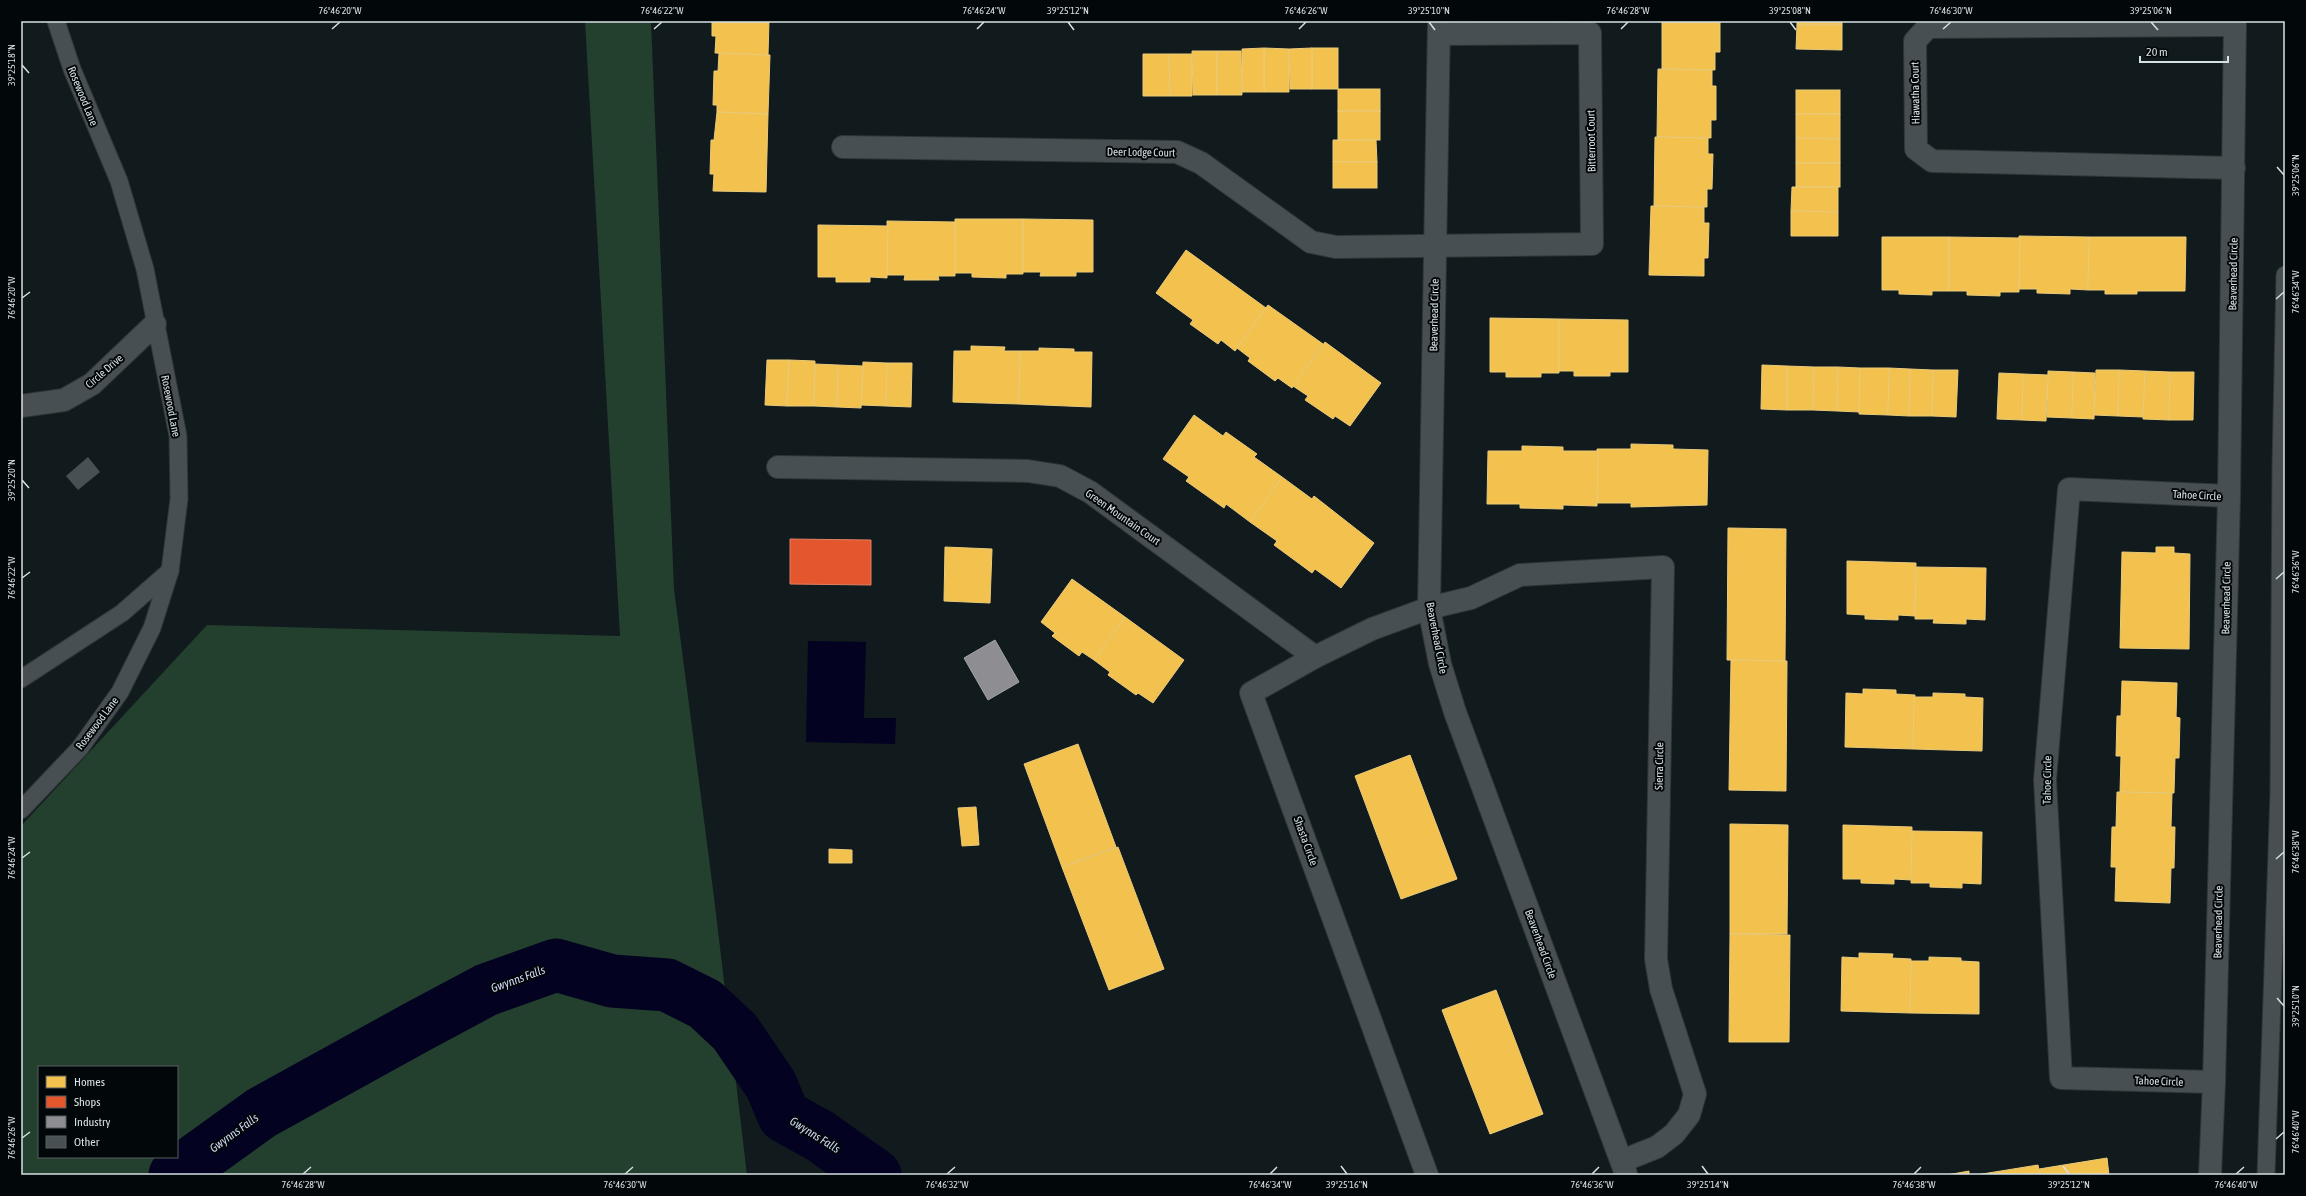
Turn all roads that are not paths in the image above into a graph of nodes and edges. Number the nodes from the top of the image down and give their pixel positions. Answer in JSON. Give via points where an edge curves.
{"nodes":[{"id":1,"x":56,"y":21,"type":"edge"},
{"id":2,"x":2235,"y":23,"type":"edge"},
{"id":3,"x":1439,"y":27,"type":"edge"},
{"id":4,"x":843,"y":147,"type":"dead end"},
{"id":5,"x":2234,"y":168,"type":"junction"},
{"id":6,"x":1435,"y":245,"type":"junction"},
{"id":7,"x":2285,"y":275,"type":"edge"},
{"id":8,"x":155,"y":324,"type":"junction"},
{"id":9,"x":21,"y":406,"type":"edge"},
{"id":10,"x":778,"y":467,"type":"dead end"},
{"id":11,"x":2229,"y":496,"type":"junction"},
{"id":12,"x":170,"y":571,"type":"junction"},
{"id":13,"x":1429,"y":608,"type":"junction"},
{"id":14,"x":1315,"y":657,"type":"junction"},
{"id":15,"x":21,"y":679,"type":"edge"},
{"id":16,"x":21,"y":810,"type":"edge"},
{"id":17,"x":2214,"y":1082,"type":"junction"},
{"id":18,"x":1624,"y":1168,"type":"edge"},
{"id":19,"x":1427,"y":1175,"type":"edge"},
{"id":20,"x":2210,"y":1175,"type":"edge"},
{"id":21,"x":2266,"y":1175,"type":"edge"}],
"edges":[{"from":1,"to":8,"type":"lane","name":"Rosewood Lane","via":[[72,69],[118,182],[145,269]]},
{"from":2,"to":5,"type":"street","name":"Beaverhead Circle"},
{"from":2,"to":5,"type":"street","name":"Hiawatha Court","via":[[1928,27],[1915,41],[1916,149],[1932,161]]},
{"from":3,"to":6,"type":"street","name":"Beaverhead Circle"},
{"from":3,"to":6,"type":"street","name":"Bitterroot Court","via":[[1590,33],[1592,244]]},
{"from":4,"to":6,"type":"street","name":"Deer Lodge Court","via":[[1177,152],[1201,163],[1311,242],[1336,247]]},
{"from":5,"to":11,"type":"street","name":"Beaverhead Circle"},
{"from":6,"to":13,"type":"street","name":"Beaverhead Circle"},
{"from":7,"to":21,"type":"lane","via":[[2280,466],[2279,793]]},
{"from":8,"to":9,"type":"street","name":"Circle Drive","via":[[92,384],[64,400]]},
{"from":8,"to":12,"type":"lane","name":"Rosewood Lane","via":[[178,436],[179,499]]},
{"from":10,"to":14,"type":"street","name":"Green Mountain Court","via":[[1028,471],[1060,476],[1090,492]]},
{"from":11,"to":17,"type":"street","name":"Beaverhead Circle"},
{"from":11,"to":17,"type":"street","name":"Tahoe Circle","via":[[2070,489],[2045,780],[2061,1078]]},
{"from":12,"to":15,"type":"lane","via":[[122,613]]},
{"from":12,"to":16,"type":"lane","name":"Rosewood Lane","via":[[152,628],[120,692],[80,748]]},
{"from":13,"to":14,"type":"street","name":"Shasta Circle","via":[[1372,629]]},
{"from":13,"to":18,"type":"street","name":"Beaverhead Circle","via":[[1440,664],[1455,712]]},
{"from":13,"to":18,"type":"street","name":"Sierra Circle","via":[[1471,598],[1520,575],[1663,567],[1656,959],[1661,989],[1695,1094],[1689,1115],[1674,1134]]},
{"from":14,"to":19,"type":"street","name":"Shasta Circle","via":[[1251,693]]},
{"from":17,"to":20,"type":"street","name":"Beaverhead Circle"}]}
